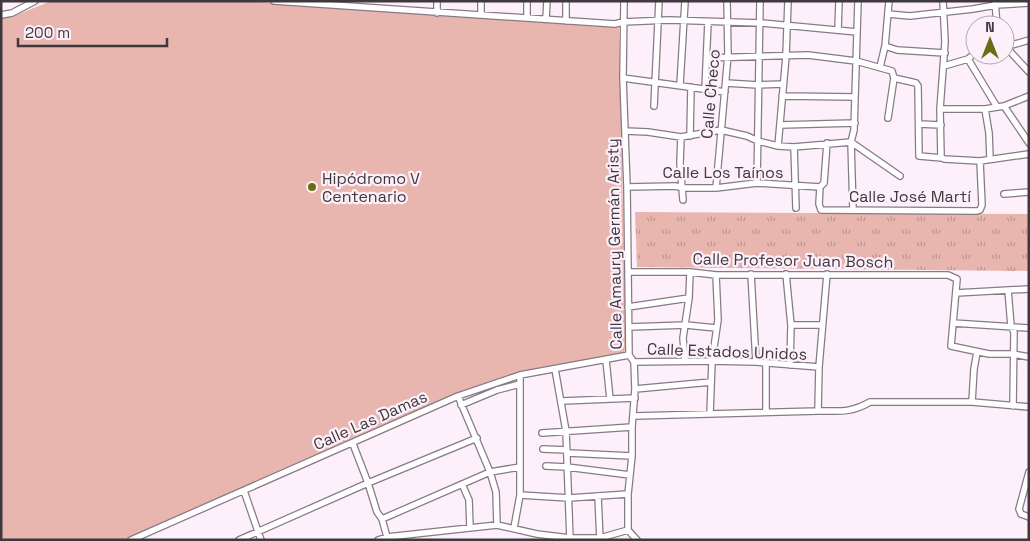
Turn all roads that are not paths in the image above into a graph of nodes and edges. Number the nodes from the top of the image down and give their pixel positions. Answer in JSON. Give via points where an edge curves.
{"nodes":[{"id":1,"x":36,"y":1,"type":"edge"},
{"id":2,"x":274,"y":1,"type":"edge"},
{"id":3,"x":437,"y":1,"type":"edge"},
{"id":4,"x":481,"y":1,"type":"edge"},
{"id":5,"x":527,"y":1,"type":"edge"},
{"id":6,"x":546,"y":1,"type":"edge"},
{"id":7,"x":566,"y":1,"type":"edge"},
{"id":8,"x":624,"y":1,"type":"edge"},
{"id":9,"x":659,"y":1,"type":"edge"},
{"id":10,"x":685,"y":1,"type":"edge"},
{"id":11,"x":727,"y":1,"type":"edge"},
{"id":12,"x":760,"y":1,"type":"edge"},
{"id":13,"x":788,"y":1,"type":"edge"},
{"id":14,"x":839,"y":1,"type":"edge"},
{"id":15,"x":858,"y":1,"type":"edge"},
{"id":16,"x":888,"y":1,"type":"edge"},
{"id":17,"x":943,"y":1,"type":"edge"},
{"id":18,"x":995,"y":3,"type":"edge"},
{"id":19,"x":1029,"y":3,"type":"edge"},
{"id":20,"x":356,"y":4,"type":"edge"},
{"id":21,"x":437,"y":13,"type":"junction"},
{"id":22,"x":944,"y":13,"type":"junction"},
{"id":23,"x":888,"y":14,"type":"junction"},
{"id":24,"x":1,"y":15,"type":"edge"},
{"id":25,"x":481,"y":15,"type":"junction"},
{"id":26,"x":527,"y":18,"type":"junction"},
{"id":27,"x":546,"y":19,"type":"junction"},
{"id":28,"x":566,"y":21,"type":"junction"},
{"id":29,"x":658,"y":21,"type":"junction"},
{"id":30,"x":623,"y":22,"type":"junction"},
{"id":31,"x":685,"y":22,"type":"junction"},
{"id":32,"x":708,"y":22,"type":"junction"},
{"id":33,"x":727,"y":23,"type":"junction"},
{"id":34,"x":761,"y":24,"type":"junction"},
{"id":35,"x":787,"y":26,"type":"junction"},
{"id":36,"x":838,"y":30,"type":"junction"},
{"id":37,"x":857,"y":32,"type":"junction"},
{"id":38,"x":1029,"y":40,"type":"edge"},
{"id":39,"x":1015,"y":44,"type":"edge"},
{"id":40,"x":885,"y":46,"type":"junction"},
{"id":41,"x":945,"y":53,"type":"junction"},
{"id":42,"x":786,"y":56,"type":"junction"},
{"id":43,"x":759,"y":57,"type":"junction"},
{"id":44,"x":1015,"y":57,"type":"edge"},
{"id":45,"x":707,"y":58,"type":"junction"},
{"id":46,"x":728,"y":58,"type":"junction"},
{"id":47,"x":965,"y":60,"type":"edge"},
{"id":48,"x":856,"y":61,"type":"junction"},
{"id":49,"x":972,"y":65,"type":"edge"},
{"id":50,"x":880,"y":66,"type":"junction"},
{"id":51,"x":944,"y":66,"type":"junction"},
{"id":52,"x":1029,"y":72,"type":"edge"},
{"id":53,"x":623,"y":78,"type":"junction"},
{"id":54,"x":894,"y":78,"type":"junction"},
{"id":55,"x":655,"y":81,"type":"junction"},
{"id":56,"x":726,"y":83,"type":"junction"},
{"id":57,"x":783,"y":84,"type":"junction"},
{"id":58,"x":680,"y":85,"type":"junction"},
{"id":59,"x":758,"y":85,"type":"junction"},
{"id":60,"x":690,"y":87,"type":"junction"},
{"id":61,"x":705,"y":89,"type":"junction"},
{"id":62,"x":725,"y":92,"type":"junction"},
{"id":63,"x":782,"y":96,"type":"junction"},
{"id":64,"x":1029,"y":96,"type":"edge"},
{"id":65,"x":855,"y":97,"type":"junction"},
{"id":66,"x":654,"y":106,"type":"dead end"},
{"id":67,"x":1000,"y":106,"type":"junction"},
{"id":68,"x":985,"y":108,"type":"junction"},
{"id":69,"x":940,"y":109,"type":"junction"},
{"id":70,"x":888,"y":118,"type":"dead end"},
{"id":71,"x":855,"y":123,"type":"junction"},
{"id":72,"x":918,"y":124,"type":"junction"},
{"id":73,"x":780,"y":125,"type":"junction"},
{"id":74,"x":940,"y":125,"type":"junction"},
{"id":75,"x":721,"y":130,"type":"junction"},
{"id":76,"x":625,"y":131,"type":"junction"},
{"id":77,"x":690,"y":136,"type":"junction"},
{"id":78,"x":681,"y":137,"type":"junction"},
{"id":79,"x":758,"y":141,"type":"junction"},
{"id":80,"x":851,"y":142,"type":"junction"},
{"id":81,"x":828,"y":143,"type":"junction"},
{"id":82,"x":1029,"y":143,"type":"edge"},
{"id":83,"x":778,"y":146,"type":"junction"},
{"id":84,"x":794,"y":147,"type":"junction"},
{"id":85,"x":1029,"y":154,"type":"edge"},
{"id":86,"x":942,"y":158,"type":"junction"},
{"id":87,"x":990,"y":159,"type":"junction"},
{"id":88,"x":980,"y":161,"type":"junction"},
{"id":89,"x":900,"y":176,"type":"dead end"},
{"id":90,"x":757,"y":183,"type":"junction"},
{"id":91,"x":796,"y":186,"type":"junction"},
{"id":92,"x":627,"y":187,"type":"junction"},
{"id":93,"x":820,"y":187,"type":"junction"},
{"id":94,"x":684,"y":188,"type":"junction"},
{"id":95,"x":716,"y":188,"type":"junction"},
{"id":96,"x":1029,"y":192,"type":"edge"},
{"id":97,"x":1004,"y":194,"type":"dead end"},
{"id":98,"x":683,"y":200,"type":"dead end"},
{"id":99,"x":796,"y":208,"type":"dead end"},
{"id":100,"x":852,"y":210,"type":"junction"},
{"id":101,"x":628,"y":272,"type":"junction"},
{"id":102,"x":690,"y":272,"type":"junction"},
{"id":103,"x":716,"y":274,"type":"junction"},
{"id":104,"x":751,"y":274,"type":"junction"},
{"id":105,"x":786,"y":274,"type":"junction"},
{"id":106,"x":827,"y":274,"type":"junction"},
{"id":107,"x":1029,"y":289,"type":"edge"},
{"id":108,"x":1008,"y":290,"type":"junction"},
{"id":109,"x":956,"y":293,"type":"junction"},
{"id":110,"x":689,"y":298,"type":"junction"},
{"id":111,"x":628,"y":307,"type":"junction"},
{"id":112,"x":953,"y":323,"type":"junction"},
{"id":113,"x":686,"y":325,"type":"junction"},
{"id":114,"x":791,"y":325,"type":"junction"},
{"id":115,"x":822,"y":325,"type":"junction"},
{"id":116,"x":1011,"y":326,"type":"junction"},
{"id":117,"x":629,"y":327,"type":"junction"},
{"id":118,"x":716,"y":328,"type":"junction"},
{"id":119,"x":1029,"y":328,"type":"edge"},
{"id":120,"x":978,"y":352,"type":"junction"},
{"id":121,"x":1014,"y":354,"type":"junction"},
{"id":122,"x":629,"y":356,"type":"junction"},
{"id":123,"x":1029,"y":357,"type":"edge"},
{"id":124,"x":606,"y":360,"type":"junction"},
{"id":125,"x":686,"y":361,"type":"junction"},
{"id":126,"x":712,"y":361,"type":"junction"},
{"id":127,"x":634,"y":362,"type":"junction"},
{"id":128,"x":756,"y":362,"type":"junction"},
{"id":129,"x":766,"y":363,"type":"junction"},
{"id":130,"x":790,"y":365,"type":"junction"},
{"id":131,"x":819,"y":367,"type":"junction"},
{"id":132,"x":554,"y":369,"type":"junction"},
{"id":133,"x":520,"y":374,"type":"junction"},
{"id":134,"x":711,"y":382,"type":"junction"},
{"id":135,"x":520,"y":384,"type":"junction"},
{"id":136,"x":635,"y":389,"type":"junction"},
{"id":137,"x":458,"y":396,"type":"junction"},
{"id":138,"x":635,"y":398,"type":"junction"},
{"id":139,"x":610,"y":399,"type":"junction"},
{"id":140,"x":562,"y":401,"type":"junction"},
{"id":141,"x":972,"y":402,"type":"junction"},
{"id":142,"x":462,"y":405,"type":"junction"},
{"id":143,"x":1014,"y":406,"type":"junction"},
{"id":144,"x":1029,"y":407,"type":"edge"},
{"id":145,"x":818,"y":411,"type":"junction"},
{"id":146,"x":766,"y":412,"type":"junction"},
{"id":147,"x":710,"y":414,"type":"junction"},
{"id":148,"x":634,"y":416,"type":"junction"},
{"id":149,"x":632,"y":427,"type":"junction"},
{"id":150,"x":566,"y":431,"type":"junction"},
{"id":151,"x":542,"y":433,"type":"dead end"},
{"id":152,"x":477,"y":438,"type":"junction"},
{"id":153,"x":353,"y":444,"type":"junction"},
{"id":154,"x":543,"y":449,"type":"dead end"},
{"id":155,"x":567,"y":451,"type":"junction"},
{"id":156,"x":632,"y":456,"type":"junction"},
{"id":157,"x":546,"y":466,"type":"dead end"},
{"id":158,"x":520,"y":467,"type":"junction"},
{"id":159,"x":568,"y":467,"type":"junction"},
{"id":160,"x":490,"y":472,"type":"junction"},
{"id":161,"x":1029,"y":472,"type":"edge"},
{"id":162,"x":630,"y":475,"type":"junction"},
{"id":163,"x":368,"y":483,"type":"junction"},
{"id":164,"x":462,"y":484,"type":"junction"},
{"id":165,"x":1026,"y":490,"type":"edge"},
{"id":166,"x":244,"y":491,"type":"junction"},
{"id":167,"x":628,"y":494,"type":"junction"},
{"id":168,"x":520,"y":495,"type":"junction"},
{"id":169,"x":598,"y":496,"type":"junction"},
{"id":170,"x":570,"y":498,"type":"junction"},
{"id":171,"x":1026,"y":517,"type":"edge"},
{"id":172,"x":382,"y":519,"type":"junction"},
{"id":173,"x":497,"y":525,"type":"junction"},
{"id":174,"x":470,"y":528,"type":"junction"},
{"id":175,"x":514,"y":528,"type":"junction"},
{"id":176,"x":628,"y":530,"type":"junction"},
{"id":177,"x":258,"y":531,"type":"junction"},
{"id":178,"x":387,"y":537,"type":"junction"},
{"id":179,"x":133,"y":539,"type":"edge"},
{"id":180,"x":570,"y":539,"type":"edge"},
{"id":181,"x":586,"y":539,"type":"edge"},
{"id":182,"x":600,"y":539,"type":"edge"},
{"id":183,"x":240,"y":540,"type":"edge"},
{"id":184,"x":261,"y":540,"type":"edge"},
{"id":185,"x":378,"y":540,"type":"edge"},
{"id":186,"x":637,"y":540,"type":"edge"}],
"edges":[{"from":1,"to":24,"type":"street"},
{"from":2,"to":20,"type":"street"},
{"from":3,"to":21,"type":"street"},
{"from":4,"to":25,"type":"street"},
{"from":5,"to":26,"type":"street"},
{"from":6,"to":27,"type":"street"},
{"from":7,"to":28,"type":"street"},
{"from":8,"to":30,"type":"street","name":"Calle Amaury Germán Aristy"},
{"from":9,"to":29,"type":"street"},
{"from":10,"to":31,"type":"street"},
{"from":11,"to":33,"type":"street","name":"Calle Checo"},
{"from":12,"to":34,"type":"street"},
{"from":13,"to":35,"type":"street"},
{"from":14,"to":36,"type":"street"},
{"from":15,"to":37,"type":"street"},
{"from":16,"to":23,"type":"street"},
{"from":17,"to":22,"type":"street"},
{"from":18,"to":19,"type":"street"},
{"from":18,"to":22,"type":"street"},
{"from":20,"to":21,"type":"street"},
{"from":21,"to":25,"type":"street"},
{"from":22,"to":23,"type":"street"},
{"from":22,"to":41,"type":"street"},
{"from":23,"to":40,"type":"street"},
{"from":25,"to":26,"type":"street"},
{"from":26,"to":27,"type":"street"},
{"from":27,"to":28,"type":"street"},
{"from":28,"to":30,"type":"street"},
{"from":29,"to":30,"type":"street"},
{"from":29,"to":31,"type":"street"},
{"from":29,"to":55,"type":"street"},
{"from":30,"to":53,"type":"street","name":"Calle Amaury Germán Aristy"},
{"from":31,"to":32,"type":"street"},
{"from":31,"to":58,"type":"street"},
{"from":32,"to":33,"type":"street"},
{"from":32,"to":45,"type":"street"},
{"from":33,"to":34,"type":"street"},
{"from":33,"to":46,"type":"street","name":"Calle Checo"},
{"from":34,"to":35,"type":"street"},
{"from":34,"to":43,"type":"street"},
{"from":35,"to":36,"type":"street"},
{"from":35,"to":42,"type":"street"},
{"from":36,"to":37,"type":"street"},
{"from":37,"to":48,"type":"street"},
{"from":38,"to":39,"type":"street"},
{"from":40,"to":41,"type":"street","via":[[897,50]]},
{"from":40,"to":50,"type":"street"},
{"from":41,"to":51,"type":"street"},
{"from":42,"to":43,"type":"street"},
{"from":42,"to":48,"type":"street","via":[[808,55]]},
{"from":42,"to":57,"type":"street"},
{"from":43,"to":46,"type":"street"},
{"from":43,"to":59,"type":"street"},
{"from":44,"to":52,"type":"street"},
{"from":45,"to":46,"type":"street"},
{"from":45,"to":61,"type":"street"},
{"from":46,"to":56,"type":"street","name":"Calle Checo"},
{"from":47,"to":51,"type":"street"},
{"from":48,"to":50,"type":"street"},
{"from":48,"to":65,"type":"street"},
{"from":49,"to":67,"type":"street"},
{"from":50,"to":54,"type":"street","via":[[892,71]]},
{"from":51,"to":69,"type":"street"},
{"from":53,"to":55,"type":"street"},
{"from":53,"to":76,"type":"street","name":"Calle Amaury Germán Aristy"},
{"from":54,"to":70,"type":"street"},
{"from":54,"to":72,"type":"street","via":[[918,84]]},
{"from":55,"to":58,"type":"street"},
{"from":55,"to":66,"type":"street"},
{"from":56,"to":59,"type":"street"},
{"from":56,"to":62,"type":"street","name":"Calle Checo"},
{"from":57,"to":59,"type":"street"},
{"from":57,"to":63,"type":"street"},
{"from":58,"to":60,"type":"street"},
{"from":59,"to":79,"type":"street"},
{"from":60,"to":61,"type":"street"},
{"from":60,"to":77,"type":"street"},
{"from":61,"to":62,"type":"street"},
{"from":62,"to":75,"type":"street","name":"Calle Checo"},
{"from":63,"to":65,"type":"street"},
{"from":63,"to":73,"type":"street"},
{"from":64,"to":67,"type":"street"},
{"from":65,"to":71,"type":"street"},
{"from":67,"to":68,"type":"street"},
{"from":67,"to":82,"type":"street"},
{"from":68,"to":69,"type":"street"},
{"from":68,"to":87,"type":"street"},
{"from":69,"to":74,"type":"street"},
{"from":71,"to":73,"type":"street"},
{"from":71,"to":80,"type":"street"},
{"from":72,"to":74,"type":"street"},
{"from":72,"to":86,"type":"street","via":[[919,156]]},
{"from":73,"to":83,"type":"street"},
{"from":74,"to":86,"type":"street"},
{"from":75,"to":77,"type":"street"},
{"from":75,"to":79,"type":"street"},
{"from":75,"to":95,"type":"street","name":"Calle Checo"},
{"from":76,"to":78,"type":"street"},
{"from":76,"to":92,"type":"street","name":"Calle Amaury Germán Aristy"},
{"from":77,"to":78,"type":"street"},
{"from":78,"to":94,"type":"street","via":[[680,163]]},
{"from":79,"to":83,"type":"street"},
{"from":79,"to":90,"type":"street"},
{"from":80,"to":81,"type":"street"},
{"from":80,"to":89,"type":"street"},
{"from":80,"to":100,"type":"street"},
{"from":81,"to":84,"type":"street"},
{"from":81,"to":93,"type":"street","via":[[824,183]]},
{"from":83,"to":84,"type":"street"},
{"from":84,"to":91,"type":"street"},
{"from":85,"to":87,"type":"street"},
{"from":86,"to":88,"type":"street"},
{"from":87,"to":88,"type":"street"},
{"from":88,"to":100,"type":"street","name":"Calle José Martí","via":[[980,210]]},
{"from":90,"to":91,"type":"street","name":"Calle Los Taínos"},
{"from":90,"to":95,"type":"street","name":"Calle Los Taínos"},
{"from":91,"to":93,"type":"street","name":"Calle Los Taínos"},
{"from":91,"to":99,"type":"street"},
{"from":92,"to":94,"type":"street","name":"Calle Los Taínos"},
{"from":92,"to":101,"type":"street","name":"Calle Amaury Germán Aristy"},
{"from":93,"to":100,"type":"street","name":"Calle José Martí","via":[[821,210]]},
{"from":94,"to":95,"type":"street","name":"Calle Los Taínos"},
{"from":94,"to":98,"type":"street"},
{"from":96,"to":97,"type":"street"},
{"from":101,"to":102,"type":"street","name":"Calle Profesor Juan Bosch"},
{"from":101,"to":111,"type":"street","name":"Calle Amaury Germán Aristy"},
{"from":102,"to":103,"type":"street","name":"Calle Profesor Juan Bosch"},
{"from":102,"to":110,"type":"street"},
{"from":103,"to":104,"type":"street","name":"Calle Profesor Juan Bosch"},
{"from":103,"to":118,"type":"street"},
{"from":104,"to":105,"type":"street","name":"Calle Profesor Juan Bosch"},
{"from":104,"to":128,"type":"street"},
{"from":105,"to":106,"type":"street","name":"Calle Profesor Juan Bosch"},
{"from":105,"to":114,"type":"street"},
{"from":106,"to":109,"type":"street","name":"Calle Profesor Juan Bosch","via":[[948,275],[957,279]]},
{"from":106,"to":115,"type":"street"},
{"from":107,"to":108,"type":"street"},
{"from":108,"to":109,"type":"street"},
{"from":108,"to":116,"type":"street"},
{"from":109,"to":112,"type":"street"},
{"from":110,"to":111,"type":"street"},
{"from":110,"to":113,"type":"street"},
{"from":111,"to":117,"type":"street","name":"Calle Amaury Germán Aristy"},
{"from":112,"to":116,"type":"street"},
{"from":112,"to":120,"type":"street","via":[[951,346]]},
{"from":113,"to":117,"type":"street"},
{"from":113,"to":118,"type":"street"},
{"from":113,"to":125,"type":"street","via":[[683,338]]},
{"from":114,"to":115,"type":"street"},
{"from":114,"to":130,"type":"street"},
{"from":115,"to":131,"type":"street"},
{"from":116,"to":119,"type":"street"},
{"from":116,"to":121,"type":"street"},
{"from":117,"to":122,"type":"street","name":"Calle Amaury Germán Aristy"},
{"from":118,"to":126,"type":"street"},
{"from":120,"to":121,"type":"street"},
{"from":120,"to":141,"type":"street"},
{"from":121,"to":123,"type":"street"},
{"from":121,"to":143,"type":"street"},
{"from":122,"to":124,"type":"street","name":"Calle Las Damas"},
{"from":122,"to":127,"type":"street","name":"Calle Amaury Germán Aristy"},
{"from":124,"to":132,"type":"street","name":"Calle Las Damas"},
{"from":124,"to":139,"type":"street"},
{"from":125,"to":126,"type":"street","name":"Calle Estados Unidos"},
{"from":125,"to":127,"type":"street","name":"Calle Estados Unidos"},
{"from":126,"to":128,"type":"street","name":"Calle Estados Unidos"},
{"from":126,"to":134,"type":"street"},
{"from":127,"to":136,"type":"street","name":"Calle Amaury Germán Aristy"},
{"from":128,"to":129,"type":"street","name":"Calle Estados Unidos"},
{"from":129,"to":130,"type":"street","name":"Calle Estados Unidos"},
{"from":129,"to":146,"type":"street"},
{"from":130,"to":131,"type":"street","name":"Calle Estados Unidos"},
{"from":131,"to":145,"type":"street"},
{"from":132,"to":133,"type":"street","name":"Calle Las Damas"},
{"from":132,"to":140,"type":"street"},
{"from":133,"to":135,"type":"street"},
{"from":133,"to":137,"type":"street","name":"Calle Las Damas"},
{"from":134,"to":136,"type":"street"},
{"from":134,"to":147,"type":"street"},
{"from":135,"to":142,"type":"street"},
{"from":135,"to":158,"type":"street"},
{"from":136,"to":138,"type":"street","name":"Calle Amaury Germán Aristy"},
{"from":137,"to":142,"type":"street"},
{"from":137,"to":153,"type":"street","name":"Calle Las Damas"},
{"from":138,"to":139,"type":"street"},
{"from":138,"to":148,"type":"street","name":"Calle Amaury Germán Aristy"},
{"from":139,"to":140,"type":"street"},
{"from":140,"to":150,"type":"street"},
{"from":141,"to":143,"type":"street"},
{"from":141,"to":145,"type":"street","via":[[870,402],[849,412]]},
{"from":142,"to":152,"type":"street"},
{"from":143,"to":144,"type":"street"},
{"from":145,"to":146,"type":"street"},
{"from":146,"to":147,"type":"street"},
{"from":147,"to":148,"type":"street"},
{"from":148,"to":149,"type":"street","name":"Calle Amaury Germán Aristy"},
{"from":149,"to":150,"type":"street"},
{"from":149,"to":156,"type":"street","name":"Calle Amaury Germán Aristy"},
{"from":150,"to":151,"type":"street"},
{"from":150,"to":155,"type":"street"},
{"from":152,"to":160,"type":"street"},
{"from":152,"to":163,"type":"street"},
{"from":153,"to":163,"type":"street"},
{"from":153,"to":166,"type":"street","name":"Calle Las Damas"},
{"from":154,"to":155,"type":"street"},
{"from":155,"to":156,"type":"street"},
{"from":155,"to":159,"type":"street"},
{"from":156,"to":162,"type":"street","name":"Calle Amaury Germán Aristy"},
{"from":157,"to":159,"type":"street"},
{"from":158,"to":160,"type":"street"},
{"from":158,"to":168,"type":"street"},
{"from":159,"to":162,"type":"street"},
{"from":159,"to":170,"type":"street"},
{"from":160,"to":164,"type":"street"},
{"from":160,"to":173,"type":"street","via":[[496,492]]},
{"from":161,"to":165,"type":"street"},
{"from":162,"to":167,"type":"street","name":"Calle Amaury Germán Aristy"},
{"from":163,"to":172,"type":"street"},
{"from":163,"to":177,"type":"street"},
{"from":164,"to":172,"type":"street"},
{"from":164,"to":174,"type":"street","via":[[469,500]]},
{"from":165,"to":171,"type":"street","via":[[1019,509]]},
{"from":166,"to":177,"type":"street"},
{"from":166,"to":179,"type":"street","name":"Calle Las Damas"},
{"from":167,"to":169,"type":"street"},
{"from":167,"to":176,"type":"street","name":"Calle Amaury Germán Aristy"},
{"from":168,"to":170,"type":"street"},
{"from":168,"to":175,"type":"street"},
{"from":169,"to":170,"type":"street"},
{"from":169,"to":182,"type":"street"},
{"from":170,"to":180,"type":"street"},
{"from":172,"to":178,"type":"street"},
{"from":173,"to":174,"type":"street"},
{"from":173,"to":175,"type":"street"},
{"from":174,"to":178,"type":"street"},
{"from":175,"to":180,"type":"street"},
{"from":176,"to":182,"type":"street"},
{"from":176,"to":186,"type":"street"},
{"from":177,"to":183,"type":"street"},
{"from":177,"to":184,"type":"street"},
{"from":178,"to":185,"type":"street"},
{"from":180,"to":181,"type":"street"},
{"from":181,"to":182,"type":"street"}]}
